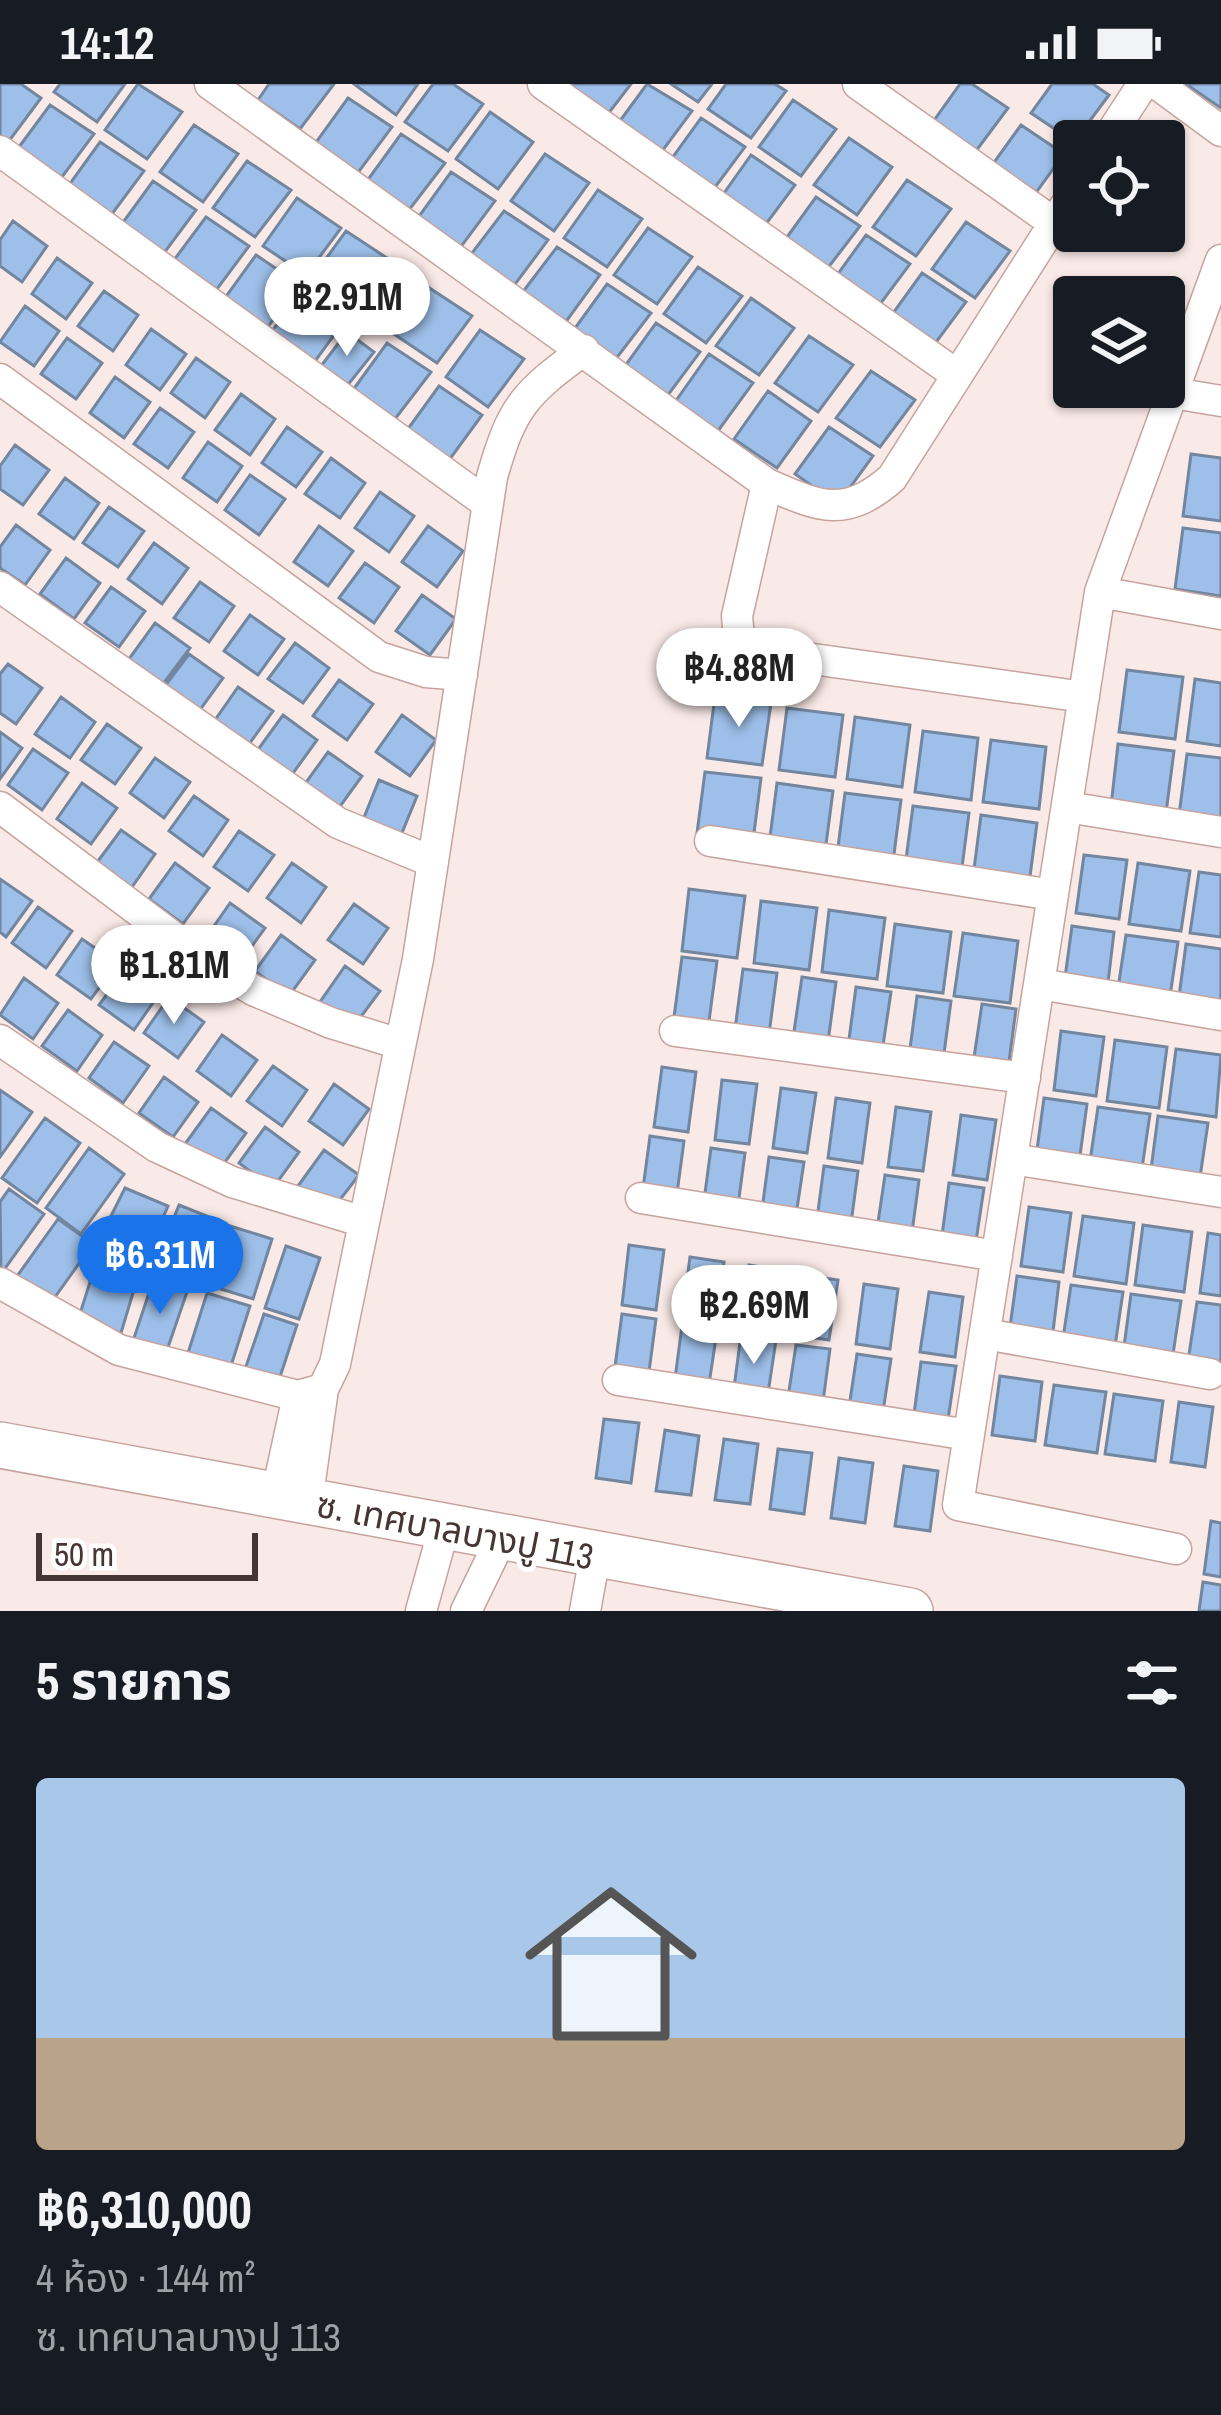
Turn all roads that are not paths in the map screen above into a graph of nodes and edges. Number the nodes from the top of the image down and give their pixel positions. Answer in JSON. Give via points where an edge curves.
{"nodes":[{"id":1,"x":210,"y":84,"type":"edge"},
{"id":2,"x":543,"y":84,"type":"edge"},
{"id":3,"x":858,"y":84,"type":"edge"},
{"id":4,"x":1143,"y":84,"type":"edge"},
{"id":5,"x":1157,"y":84,"type":"edge"},
{"id":6,"x":1120,"y":120,"type":"edge"},
{"id":7,"x":1221,"y":130,"type":"edge"},
{"id":8,"x":0,"y":151,"type":"edge"},
{"id":9,"x":1053,"y":223,"type":"edge"},
{"id":10,"x":1053,"y":226,"type":"edge"},
{"id":11,"x":1221,"y":260,"type":"edge"},
{"id":12,"x":584,"y":350,"type":"junction"},
{"id":13,"x":1185,"y":360,"type":"edge"},
{"id":14,"x":957,"y":375,"type":"junction"},
{"id":15,"x":0,"y":379,"type":"edge"},
{"id":16,"x":1185,"y":395,"type":"edge"},
{"id":17,"x":1221,"y":401,"type":"edge"},
{"id":18,"x":1167,"y":408,"type":"edge"},
{"id":19,"x":767,"y":484,"type":"junction"},
{"id":20,"x":488,"y":504,"type":"junction"},
{"id":21,"x":0,"y":587,"type":"edge"},
{"id":22,"x":1100,"y":592,"type":"junction"},
{"id":23,"x":1221,"y":614,"type":"edge"},
{"id":24,"x":462,"y":675,"type":"junction"},
{"id":25,"x":1084,"y":697,"type":"junction"},
{"id":26,"x":0,"y":807,"type":"edge"},
{"id":27,"x":1067,"y":807,"type":"junction"},
{"id":28,"x":1221,"y":832,"type":"edge"},
{"id":29,"x":710,"y":841,"type":"dead end"},
{"id":30,"x":433,"y":862,"type":"junction"},
{"id":31,"x":1053,"y":895,"type":"junction"},
{"id":32,"x":1040,"y":983,"type":"junction"},
{"id":33,"x":1221,"y":1015,"type":"edge"},
{"id":34,"x":675,"y":1031,"type":"dead end"},
{"id":35,"x":0,"y":1040,"type":"edge"},
{"id":36,"x":400,"y":1044,"type":"junction"},
{"id":37,"x":1025,"y":1078,"type":"junction"},
{"id":38,"x":1012,"y":1159,"type":"junction"},
{"id":39,"x":1221,"y":1192,"type":"edge"},
{"id":40,"x":641,"y":1198,"type":"dead end"},
{"id":41,"x":364,"y":1222,"type":"junction"},
{"id":42,"x":997,"y":1256,"type":"junction"},
{"id":43,"x":0,"y":1283,"type":"edge"},
{"id":44,"x":985,"y":1334,"type":"junction"},
{"id":45,"x":1210,"y":1374,"type":"dead end"},
{"id":46,"x":618,"y":1380,"type":"dead end"},
{"id":47,"x":310,"y":1393,"type":"junction"},
{"id":48,"x":969,"y":1435,"type":"junction"},
{"id":49,"x":0,"y":1445,"type":"edge"},
{"id":50,"x":292,"y":1500,"type":"junction"},
{"id":51,"x":444,"y":1528,"type":"junction"},
{"id":52,"x":501,"y":1539,"type":"junction"},
{"id":53,"x":1176,"y":1549,"type":"dead end"},
{"id":54,"x":595,"y":1556,"type":"junction"},
{"id":55,"x":421,"y":1611,"type":"edge"},
{"id":56,"x":466,"y":1611,"type":"edge"},
{"id":57,"x":585,"y":1611,"type":"edge"},
{"id":58,"x":910,"y":1611,"type":"edge"}],
"edges":[{"from":1,"to":12,"type":"street"},
{"from":2,"to":14,"type":"street"},
{"from":3,"to":9,"type":"street"},
{"from":4,"to":6,"type":"street"},
{"from":5,"to":7,"type":"street"},
{"from":8,"to":20,"type":"street"},
{"from":10,"to":14,"type":"street"},
{"from":11,"to":13,"type":"street"},
{"from":12,"to":19,"type":"street"},
{"from":12,"to":20,"type":"street","via":[[536,386],[508,422]]},
{"from":14,"to":19,"type":"street","via":[[892,478],[869,498],[842,508]]},
{"from":15,"to":24,"type":"street","via":[[379,657]]},
{"from":16,"to":17,"type":"street"},
{"from":18,"to":22,"type":"street"},
{"from":19,"to":25,"type":"street","via":[[737,616],[739,637],[756,651]]},
{"from":20,"to":24,"type":"street"},
{"from":21,"to":30,"type":"street","via":[[338,823]]},
{"from":22,"to":23,"type":"street"},
{"from":22,"to":25,"type":"street"},
{"from":24,"to":30,"type":"street"},
{"from":25,"to":27,"type":"street"},
{"from":26,"to":36,"type":"street","via":[[253,989]]},
{"from":27,"to":28,"type":"street"},
{"from":27,"to":31,"type":"street"},
{"from":29,"to":31,"type":"street"},
{"from":30,"to":36,"type":"street"},
{"from":31,"to":32,"type":"street"},
{"from":32,"to":33,"type":"street"},
{"from":32,"to":37,"type":"street"},
{"from":34,"to":37,"type":"street"},
{"from":35,"to":41,"type":"street","via":[[157,1147],[232,1182]]},
{"from":36,"to":41,"type":"street"},
{"from":37,"to":38,"type":"street"},
{"from":38,"to":39,"type":"street"},
{"from":38,"to":42,"type":"street"},
{"from":40,"to":42,"type":"street"},
{"from":41,"to":47,"type":"street","via":[[335,1364]]},
{"from":42,"to":44,"type":"street"},
{"from":43,"to":47,"type":"street","via":[[119,1350]]},
{"from":44,"to":45,"type":"street"},
{"from":44,"to":48,"type":"street"},
{"from":46,"to":48,"type":"street"},
{"from":47,"to":50,"type":"street"},
{"from":48,"to":53,"type":"street","via":[[958,1505]]},
{"from":49,"to":50,"type":"street","name":"ซ. เทศบาลบางปู 113"},
{"from":50,"to":51,"type":"street","name":"ซ. เทศบาลบางปู 113"},
{"from":51,"to":52,"type":"street","name":"ซ. เทศบาลบางปู 113"},
{"from":51,"to":55,"type":"street"},
{"from":52,"to":54,"type":"street","name":"ซ. เทศบาลบางปู 113"},
{"from":52,"to":56,"type":"street"},
{"from":54,"to":57,"type":"street"},
{"from":54,"to":58,"type":"street","name":"ซ. เทศบาลบางปู 113"}]}
